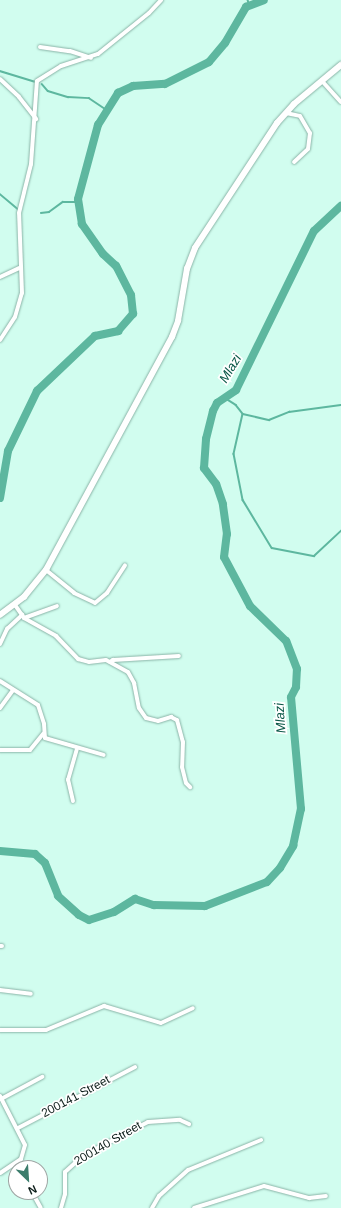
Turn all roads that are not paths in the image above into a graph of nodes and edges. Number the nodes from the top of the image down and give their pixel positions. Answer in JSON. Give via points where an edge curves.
{"nodes":[{"id":1,"x":161,"y":0,"type":"edge"},
{"id":2,"x":40,"y":47,"type":"dead end"},
{"id":3,"x":91,"y":58,"type":"junction"},
{"id":4,"x":341,"y":65,"type":"edge"},
{"id":5,"x":0,"y":79,"type":"edge"},
{"id":6,"x":322,"y":81,"type":"junction"},
{"id":7,"x":341,"y":102,"type":"edge"},
{"id":8,"x":286,"y":113,"type":"junction"},
{"id":9,"x":36,"y":119,"type":"junction"},
{"id":10,"x":294,"y":162,"type":"dead end"},
{"id":11,"x":20,"y":268,"type":"junction"},
{"id":12,"x":0,"y":276,"type":"edge"},
{"id":13,"x":0,"y":340,"type":"edge"},
{"id":14,"x":125,"y":565,"type":"dead end"},
{"id":15,"x":46,"y":570,"type":"junction"},
{"id":16,"x":56,"y":606,"type":"dead end"},
{"id":17,"x":13,"y":607,"type":"junction"},
{"id":18,"x":0,"y":615,"type":"edge"},
{"id":19,"x":22,"y":615,"type":"junction"},
{"id":20,"x":0,"y":618,"type":"edge"},
{"id":21,"x":0,"y":644,"type":"edge"},
{"id":22,"x":179,"y":656,"type":"dead end"},
{"id":23,"x":110,"y":662,"type":"junction"},
{"id":24,"x":0,"y":681,"type":"edge"},
{"id":25,"x":13,"y":690,"type":"junction"},
{"id":26,"x":0,"y":708,"type":"edge"},
{"id":27,"x":43,"y":734,"type":"junction"},
{"id":28,"x":77,"y":748,"type":"junction"},
{"id":29,"x":0,"y":750,"type":"edge"},
{"id":30,"x":104,"y":755,"type":"dead end"},
{"id":31,"x":190,"y":787,"type":"dead end"},
{"id":32,"x":74,"y":801,"type":"dead end"},
{"id":33,"x":0,"y":990,"type":"edge"},
{"id":34,"x":31,"y":994,"type":"dead end"},
{"id":35,"x":193,"y":1008,"type":"dead end"},
{"id":36,"x":0,"y":1030,"type":"edge"},
{"id":37,"x":135,"y":1067,"type":"dead end"},
{"id":38,"x":42,"y":1077,"type":"dead end"},
{"id":39,"x":1,"y":1098,"type":"edge"},
{"id":40,"x":189,"y":1124,"type":"dead end"},
{"id":41,"x":18,"y":1128,"type":"junction"},
{"id":42,"x":261,"y":1140,"type":"dead end"},
{"id":43,"x":20,"y":1160,"type":"edge"},
{"id":44,"x":326,"y":1196,"type":"dead end"},
{"id":45,"x":61,"y":1208,"type":"edge"},
{"id":46,"x":152,"y":1208,"type":"edge"},
{"id":47,"x":194,"y":1208,"type":"edge"}],
"edges":[{"from":1,"to":3,"type":"street","via":[[150,13],[115,42]]},
{"from":2,"to":3,"type":"street","via":[[70,51]]},
{"from":3,"to":9,"type":"street","via":[[61,66],[37,81]]},
{"from":4,"to":6,"type":"street"},
{"from":5,"to":9,"type":"street","via":[[19,97]]},
{"from":6,"to":7,"type":"street"},
{"from":6,"to":8,"type":"street"},
{"from":8,"to":10,"type":"street","via":[[300,116],[310,133],[308,149]]},
{"from":8,"to":15,"type":"street","via":[[272,129],[195,248],[187,269],[178,321],[172,337]]},
{"from":9,"to":11,"type":"street","via":[[28,181],[19,213]]},
{"from":11,"to":12,"type":"street"},
{"from":11,"to":13,"type":"street","via":[[22,294],[19,306]]},
{"from":14,"to":15,"type":"street","via":[[107,593],[95,603],[74,593]]},
{"from":15,"to":17,"type":"street"},
{"from":16,"to":19,"type":"street"},
{"from":17,"to":18,"type":"street"},
{"from":17,"to":19,"type":"street"},
{"from":17,"to":20,"type":"street"},
{"from":19,"to":21,"type":"street","via":[[8,629]]},
{"from":19,"to":23,"type":"street","via":[[56,636],[83,661]]},
{"from":22,"to":23,"type":"street"},
{"from":23,"to":31,"type":"street","via":[[128,672],[133,678],[142,715],[158,721],[172,718],[179,723],[183,742],[182,767],[186,783]]},
{"from":24,"to":25,"type":"street"},
{"from":25,"to":26,"type":"street"},
{"from":25,"to":27,"type":"street","via":[[38,705],[44,724]]},
{"from":27,"to":28,"type":"street","via":[[51,741]]},
{"from":27,"to":29,"type":"street","via":[[30,750]]},
{"from":28,"to":30,"type":"street"},
{"from":28,"to":32,"type":"street","via":[[68,780]]},
{"from":33,"to":34,"type":"street"},
{"from":35,"to":36,"type":"street","via":[[161,1023],[117,1009],[98,1007],[46,1030]]},
{"from":37,"to":41,"type":"street","name":"200141 Street"},
{"from":38,"to":39,"type":"street"},
{"from":39,"to":41,"type":"street"},
{"from":40,"to":45,"type":"street","name":"200140 Street","via":[[180,1120],[148,1122],[84,1155],[65,1172],[65,1198]]},
{"from":41,"to":43,"type":"street","via":[[25,1145]]},
{"from":42,"to":46,"type":"street","via":[[188,1170],[159,1196]]},
{"from":44,"to":47,"type":"street","via":[[309,1198],[264,1186]]}]}
